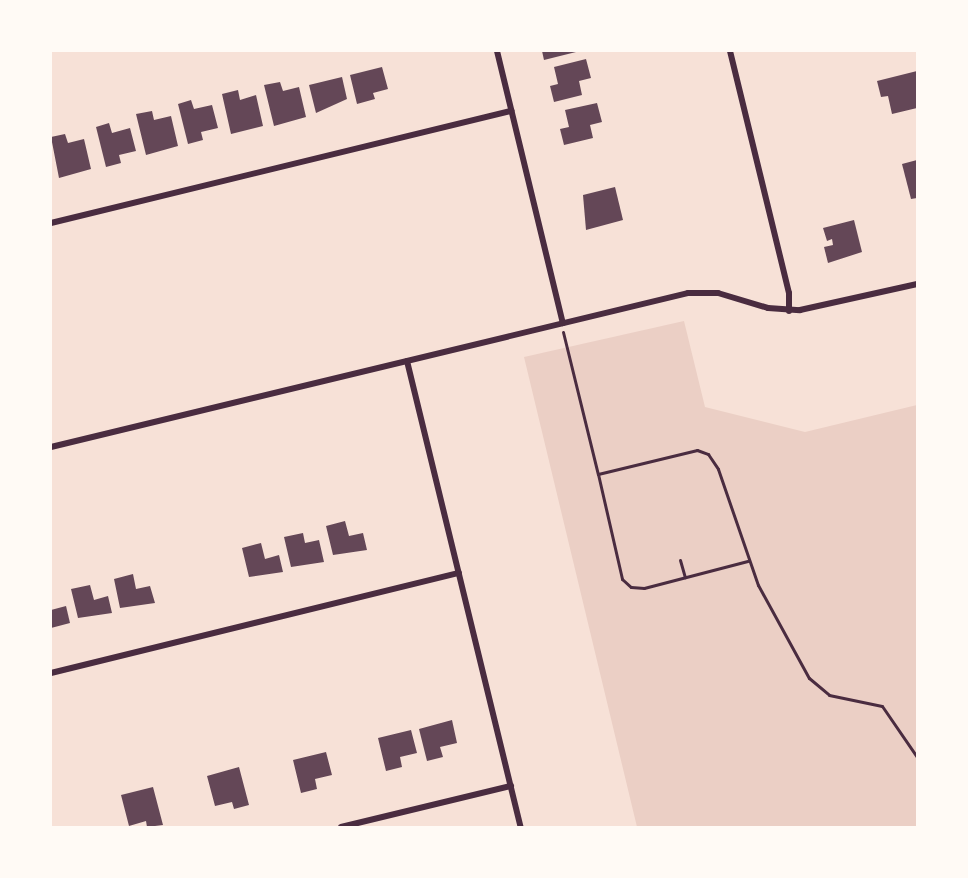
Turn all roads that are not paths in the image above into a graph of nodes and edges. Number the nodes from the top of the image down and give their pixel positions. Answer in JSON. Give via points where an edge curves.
{"nodes":[{"id":1,"x":497,"y":51,"type":"edge"},
{"id":2,"x":730,"y":51,"type":"edge"},
{"id":3,"x":512,"y":111,"type":"junction"},
{"id":4,"x":51,"y":223,"type":"edge"},
{"id":5,"x":917,"y":284,"type":"edge"},
{"id":6,"x":789,"y":310,"type":"junction"},
{"id":7,"x":563,"y":323,"type":"junction"},
{"id":8,"x":407,"y":360,"type":"junction"},
{"id":9,"x":51,"y":447,"type":"edge"},
{"id":10,"x":459,"y":573,"type":"junction"},
{"id":11,"x":51,"y":673,"type":"edge"},
{"id":12,"x":511,"y":786,"type":"junction"},
{"id":13,"x":341,"y":827,"type":"edge"},
{"id":14,"x":521,"y":827,"type":"edge"}],
"edges":[{"from":1,"to":3,"type":"street"},
{"from":2,"to":6,"type":"street","via":[[789,293]]},
{"from":3,"to":4,"type":"street"},
{"from":3,"to":7,"type":"street"},
{"from":5,"to":6,"type":"street","via":[[828,306]]},
{"from":6,"to":7,"type":"street","via":[[703,292]]},
{"from":7,"to":8,"type":"street"},
{"from":8,"to":9,"type":"street"},
{"from":8,"to":10,"type":"street"},
{"from":10,"to":11,"type":"street"},
{"from":10,"to":12,"type":"street"},
{"from":12,"to":13,"type":"street"},
{"from":12,"to":14,"type":"street"}]}
